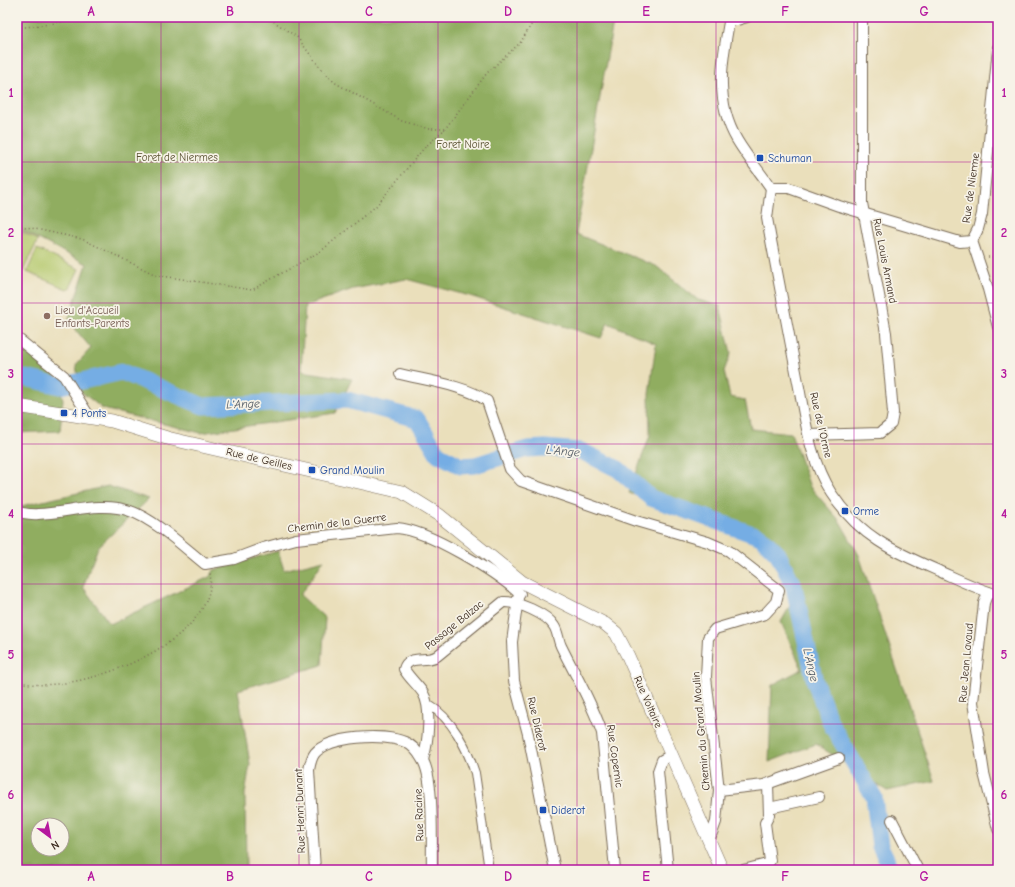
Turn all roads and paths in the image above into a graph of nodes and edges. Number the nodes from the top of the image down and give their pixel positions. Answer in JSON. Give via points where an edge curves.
{"nodes":[{"id":1,"x":86,"y":17,"type":"edge"},
{"id":2,"x":268,"y":17,"type":"edge"},
{"id":3,"x":536,"y":17,"type":"edge"},
{"id":4,"x":747,"y":17,"type":"edge"},
{"id":5,"x":862,"y":17,"type":"edge"},
{"id":6,"x":730,"y":19,"type":"edge"},
{"id":7,"x":17,"y":28,"type":"edge"},
{"id":8,"x":998,"y":48,"type":"edge"},
{"id":9,"x":445,"y":129,"type":"junction"},
{"id":10,"x":771,"y":188,"type":"junction"},
{"id":11,"x":864,"y":213,"type":"junction"},
{"id":12,"x":17,"y":225,"type":"edge"},
{"id":13,"x":972,"y":241,"type":"junction"},
{"id":14,"x":998,"y":327,"type":"edge"},
{"id":15,"x":17,"y":338,"type":"edge"},
{"id":16,"x":400,"y":374,"type":"dead end"},
{"id":17,"x":17,"y":406,"type":"edge"},
{"id":18,"x":89,"y":416,"type":"junction"},
{"id":19,"x":809,"y":435,"type":"junction"},
{"id":20,"x":17,"y":512,"type":"edge"},
{"id":21,"x":209,"y":564,"type":"junction"},
{"id":22,"x":519,"y":593,"type":"junction"},
{"id":23,"x":993,"y":594,"type":"edge"},
{"id":24,"x":17,"y":681,"type":"edge"},
{"id":25,"x":429,"y":705,"type":"junction"},
{"id":26,"x":671,"y":755,"type":"junction"},
{"id":27,"x":839,"y":758,"type":"dead end"},
{"id":28,"x":423,"y":760,"type":"junction"},
{"id":29,"x":768,"y":784,"type":"junction"},
{"id":30,"x":719,"y":790,"type":"junction"},
{"id":31,"x":819,"y":797,"type":"dead end"},
{"id":32,"x":769,"y":808,"type":"junction"},
{"id":33,"x":892,"y":820,"type":"dead end"},
{"id":34,"x":998,"y":830,"type":"edge"},
{"id":35,"x":709,"y":841,"type":"junction"},
{"id":36,"x":315,"y":870,"type":"edge"},
{"id":37,"x":432,"y":870,"type":"edge"},
{"id":38,"x":489,"y":870,"type":"edge"},
{"id":39,"x":555,"y":870,"type":"edge"},
{"id":40,"x":615,"y":870,"type":"edge"},
{"id":41,"x":668,"y":870,"type":"edge"},
{"id":42,"x":722,"y":870,"type":"edge"},
{"id":43,"x":743,"y":870,"type":"edge"},
{"id":44,"x":918,"y":870,"type":"edge"}],
"edges":[{"from":1,"to":7,"type":"path"},
{"from":2,"to":9,"type":"path","via":[[297,37],[334,82],[402,121],[429,129]]},
{"from":3,"to":9,"type":"path","via":[[520,43],[488,73]]},
{"from":4,"to":6,"type":"street"},
{"from":5,"to":11,"type":"street","name":"Rue Louis Armand"},
{"from":6,"to":10,"type":"street","via":[[722,57],[721,80],[726,115],[737,140]]},
{"from":8,"to":13,"type":"street","name":"Rue de Nierme","via":[[982,214]]},
{"from":9,"to":12,"type":"path","via":[[424,148],[370,211],[322,251],[252,290],[156,275],[82,239]]},
{"from":10,"to":11,"type":"street","via":[[789,188]]},
{"from":10,"to":19,"type":"street","name":"Rue de l'Orme","via":[[767,218]]},
{"from":11,"to":13,"type":"street","via":[[960,242]]},
{"from":11,"to":19,"type":"street","name":"Rue Louis Armand","via":[[886,333],[893,413],[891,424],[880,433]]},
{"from":13,"to":14,"type":"street"},
{"from":15,"to":18,"type":"street","via":[[64,376]]},
{"from":16,"to":30,"type":"street","name":"Chemin du Grand Moulin","via":[[463,390],[481,396],[487,401],[510,469],[521,480],[636,521],[708,542],[729,551],[779,590],[776,602],[764,614],[715,629],[708,638],[706,677]]},
{"from":17,"to":18,"type":"street","name":"Rue de Geilles"},
{"from":18,"to":22,"type":"street","name":"Rue de Geilles","via":[[118,422],[167,438],[402,492],[439,515]]},
{"from":19,"to":23,"type":"street","name":"Rue de l'Orme","via":[[819,468],[831,493],[867,533],[896,553]]},
{"from":20,"to":21,"type":"street","via":[[38,514],[112,508],[130,511],[149,521],[205,564]]},
{"from":21,"to":22,"type":"street","name":"Chemin de la Guerre","via":[[234,559],[296,539],[408,529],[442,544],[507,582]]},
{"from":21,"to":24,"type":"path","via":[[211,584],[203,607],[186,630],[164,646],[133,664],[71,683],[27,684]]},
{"from":22,"to":25,"type":"street","name":"Passage Balzac","via":[[508,601],[499,603],[433,659],[408,661],[404,669]]},
{"from":22,"to":26,"type":"street","name":"Rue Voltaire","via":[[605,624],[616,633]]},
{"from":22,"to":39,"type":"street","name":"Rue Diderot","via":[[512,642],[514,680],[528,734]]},
{"from":22,"to":40,"type":"street","name":"Rue Copernic","via":[[554,626],[560,644],[596,715],[602,733]]},
{"from":23,"to":34,"type":"street","name":"Rue Jean Lavaud","via":[[984,603],[973,702],[984,773]]},
{"from":25,"to":28,"type":"street","via":[[426,751]]},
{"from":25,"to":38,"type":"street","name":"Passage Balzac","via":[[459,736],[472,762]]},
{"from":26,"to":35,"type":"street","name":"Rue Voltaire"},
{"from":26,"to":41,"type":"street","via":[[662,760],[658,771]]},
{"from":27,"to":29,"type":"street"},
{"from":28,"to":36,"type":"street","name":"Rue Henri Dunant","via":[[415,749],[404,742],[384,738],[339,740],[314,753],[309,770]]},
{"from":28,"to":37,"type":"street","name":"Rue Racine","via":[[429,777]]},
{"from":29,"to":30,"type":"street"},
{"from":29,"to":32,"type":"street"},
{"from":30,"to":35,"type":"street","name":"Chemin du Grand Moulin","via":[[716,822]]},
{"from":31,"to":32,"type":"street"},
{"from":32,"to":43,"type":"street","via":[[765,823],[770,861]]},
{"from":33,"to":44,"type":"street"},
{"from":35,"to":42,"type":"street","name":"Rue Voltaire"}]}
